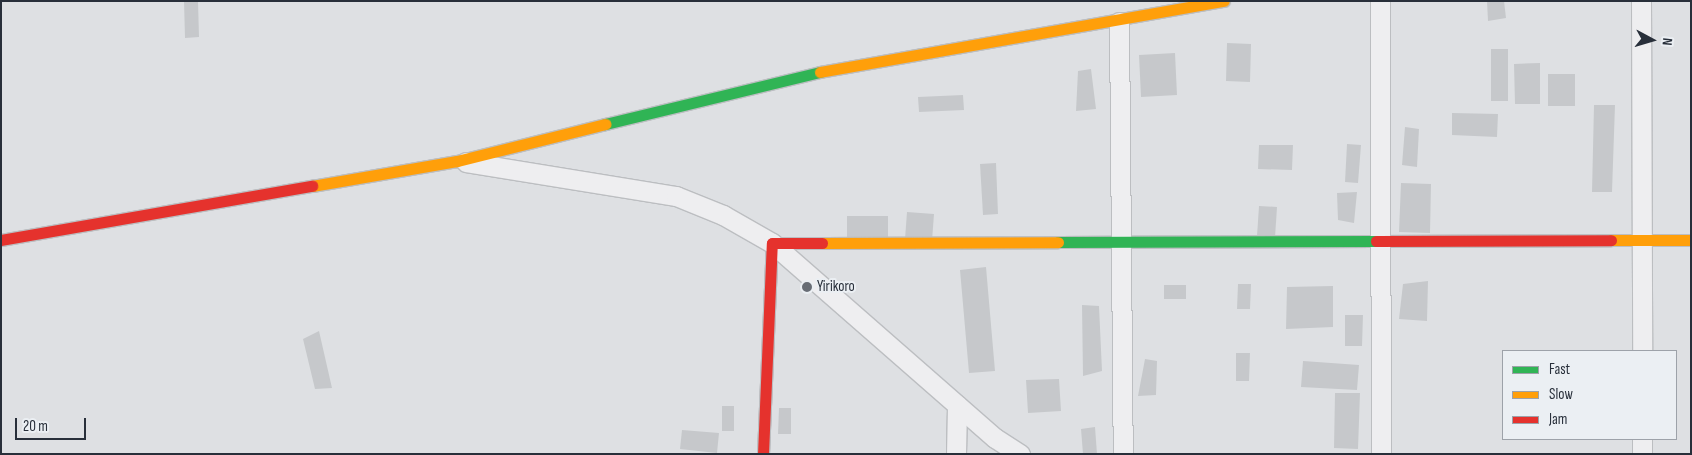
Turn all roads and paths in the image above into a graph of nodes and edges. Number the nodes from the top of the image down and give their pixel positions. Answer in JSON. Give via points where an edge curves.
{"nodes":[{"id":1,"x":1224,"y":1,"type":"edge"},
{"id":2,"x":1380,"y":1,"type":"edge"},
{"id":3,"x":1641,"y":1,"type":"edge"},
{"id":4,"x":1120,"y":22,"type":"junction"},
{"id":5,"x":457,"y":161,"type":"junction"},
{"id":6,"x":1,"y":240,"type":"edge"},
{"id":7,"x":1691,"y":240,"type":"edge"},
{"id":8,"x":1380,"y":241,"type":"junction"},
{"id":9,"x":1641,"y":241,"type":"junction"},
{"id":10,"x":1121,"y":242,"type":"junction"},
{"id":11,"x":772,"y":243,"type":"junction"},
{"id":12,"x":1642,"y":350,"type":"edge"},
{"id":13,"x":958,"y":405,"type":"junction"},
{"id":14,"x":1642,"y":440,"type":"edge"},
{"id":15,"x":763,"y":454,"type":"edge"},
{"id":16,"x":956,"y":454,"type":"edge"},
{"id":17,"x":1020,"y":454,"type":"edge"},
{"id":18,"x":1124,"y":454,"type":"edge"},
{"id":19,"x":1380,"y":454,"type":"edge"},
{"id":20,"x":1642,"y":454,"type":"edge"}],
"edges":[{"from":1,"to":4,"type":"street"},
{"from":2,"to":8,"type":"street"},
{"from":3,"to":9,"type":"street"},
{"from":4,"to":5,"type":"street","via":[[810,74]]},
{"from":4,"to":10,"type":"street"},
{"from":5,"to":6,"type":"street"},
{"from":5,"to":11,"type":"street","via":[[676,196],[723,215]]},
{"from":7,"to":9,"type":"street"},
{"from":8,"to":9,"type":"street"},
{"from":8,"to":10,"type":"street"},
{"from":8,"to":19,"type":"street"},
{"from":9,"to":12,"type":"street"},
{"from":10,"to":11,"type":"street"},
{"from":10,"to":18,"type":"street"},
{"from":11,"to":13,"type":"street"},
{"from":11,"to":15,"type":"street"},
{"from":13,"to":16,"type":"street"},
{"from":13,"to":17,"type":"street","via":[[995,438]]},
{"from":14,"to":20,"type":"street"}]}
